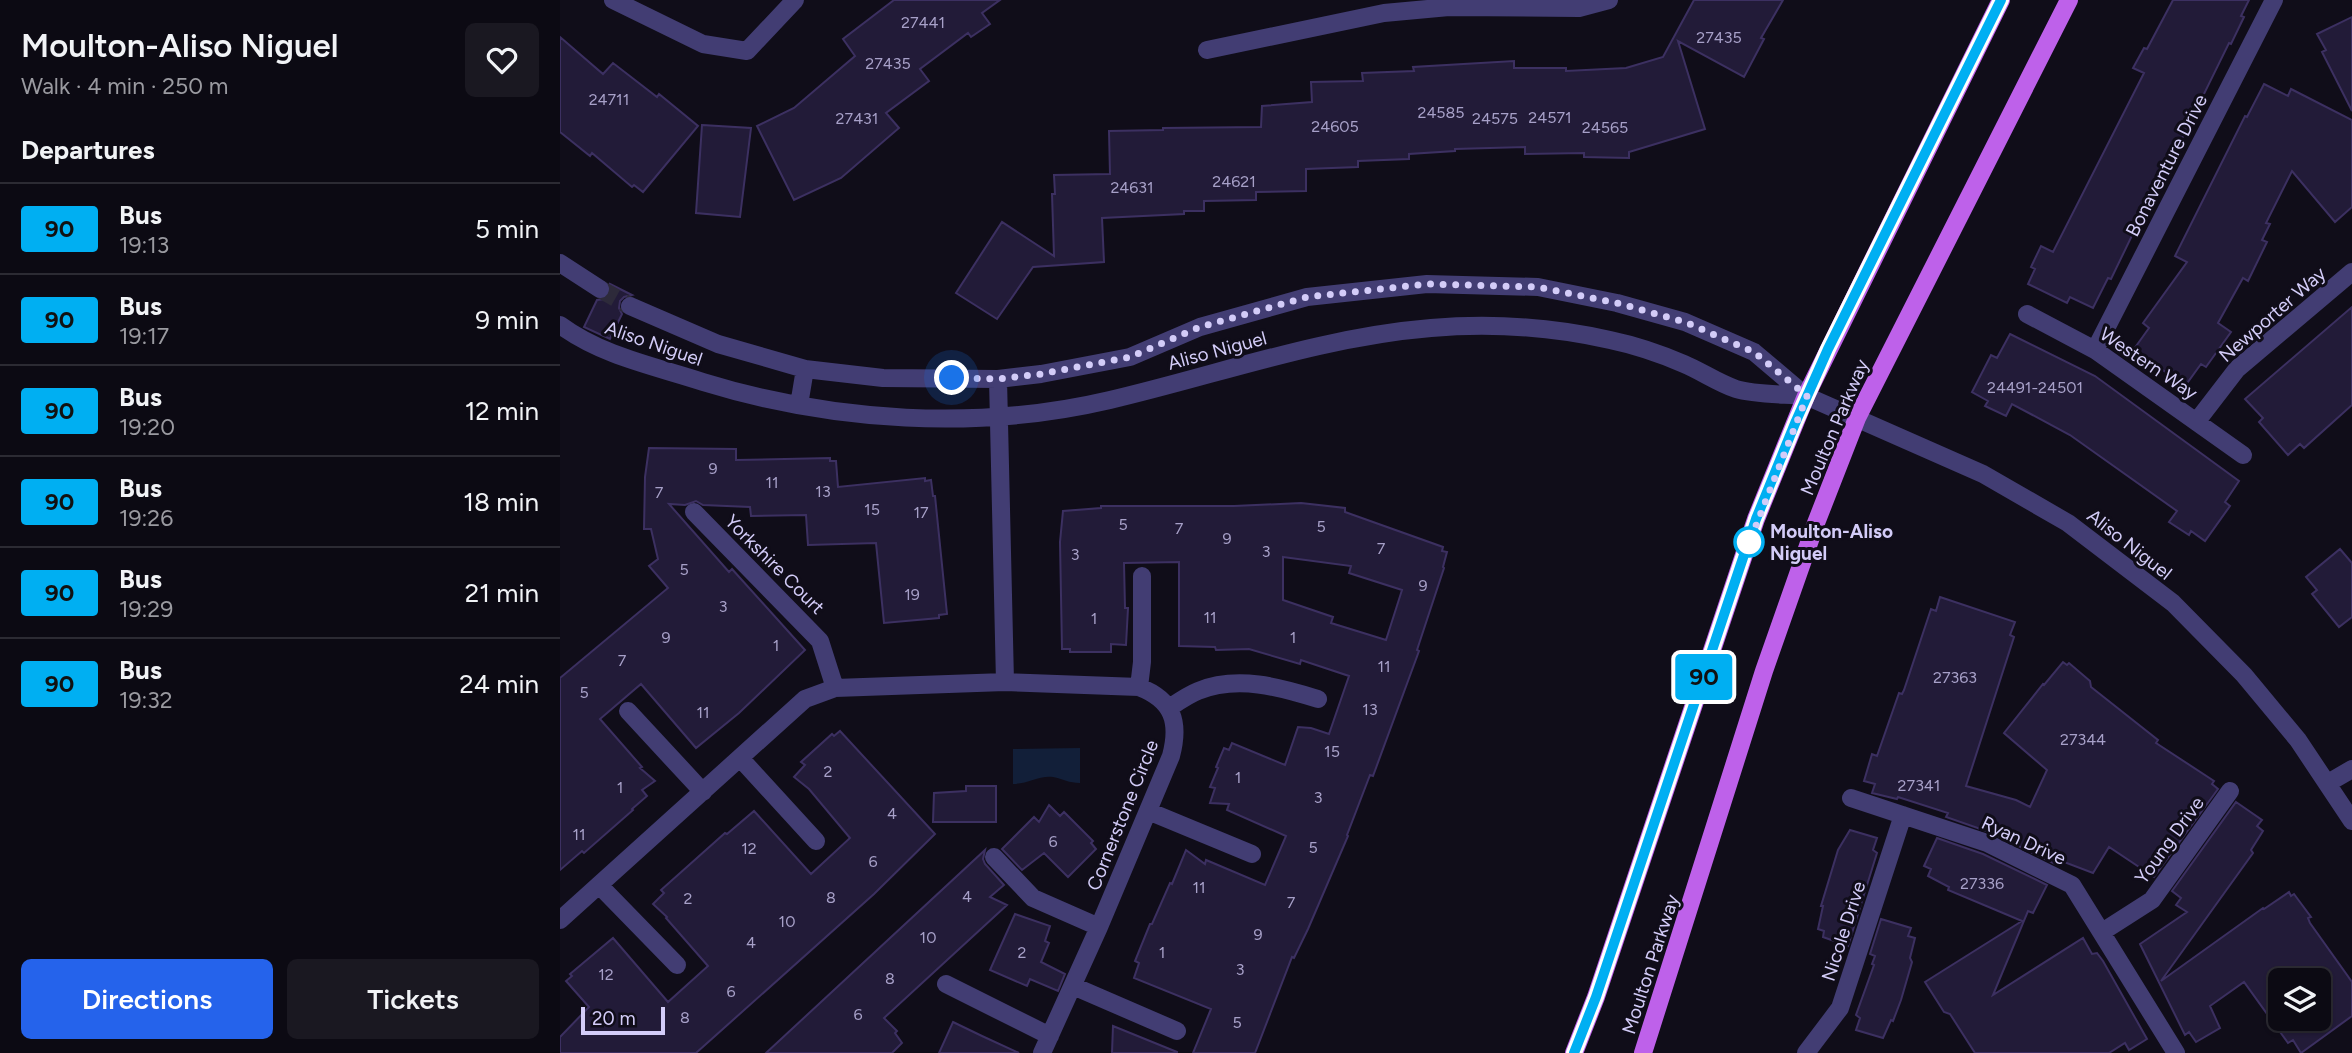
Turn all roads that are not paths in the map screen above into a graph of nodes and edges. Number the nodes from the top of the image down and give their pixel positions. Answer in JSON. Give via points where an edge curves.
{"nodes":[{"id":1,"x":613,"y":0,"type":"edge"},
{"id":2,"x":795,"y":0,"type":"edge"},
{"id":3,"x":1609,"y":0,"type":"edge"},
{"id":4,"x":2001,"y":0,"type":"edge"},
{"id":5,"x":2069,"y":0,"type":"edge"},
{"id":6,"x":2274,"y":0,"type":"edge"},
{"id":7,"x":1207,"y":50,"type":"dead end"},
{"id":8,"x":560,"y":263,"type":"edge"},
{"id":9,"x":2352,"y":272,"type":"edge"},
{"id":10,"x":600,"y":289,"type":"tunnel mouth"},
{"id":11,"x":630,"y":306,"type":"tunnel mouth"},
{"id":12,"x":2027,"y":314,"type":"dead end"},
{"id":13,"x":560,"y":325,"type":"edge"},
{"id":14,"x":2095,"y":350,"type":"junction"},
{"id":15,"x":805,"y":369,"type":"junction"},
{"id":16,"x":998,"y":379,"type":"junction"},
{"id":17,"x":1807,"y":396,"type":"junction"},
{"id":18,"x":799,"y":405,"type":"junction"},
{"id":19,"x":999,"y":417,"type":"junction"},
{"id":20,"x":1857,"y":418,"type":"junction"},
{"id":21,"x":2197,"y":421,"type":"junction"},
{"id":22,"x":2243,"y":455,"type":"dead end"},
{"id":23,"x":694,"y":512,"type":"dead end"},
{"id":24,"x":1142,"y":576,"type":"dead end"},
{"id":25,"x":1005,"y":682,"type":"junction"},
{"id":26,"x":1139,"y":687,"type":"junction"},
{"id":27,"x":835,"y":688,"type":"junction"},
{"id":28,"x":1318,"y":699,"type":"dead end"},
{"id":29,"x":1169,"y":708,"type":"junction"},
{"id":30,"x":628,"y":711,"type":"dead end"},
{"id":31,"x":740,"y":758,"type":"junction"},
{"id":32,"x":2352,"y":769,"type":"edge"},
{"id":33,"x":2328,"y":783,"type":"junction"},
{"id":34,"x":2230,"y":791,"type":"dead end"},
{"id":35,"x":703,"y":792,"type":"junction"},
{"id":36,"x":1851,"y":798,"type":"dead end"},
{"id":37,"x":1148,"y":811,"type":"junction"},
{"id":38,"x":2350,"y":812,"type":"edge"},
{"id":39,"x":1903,"y":814,"type":"junction"},
{"id":40,"x":816,"y":841,"type":"dead end"},
{"id":41,"x":1252,"y":855,"type":"dead end"},
{"id":42,"x":994,"y":857,"type":"dead end"},
{"id":43,"x":599,"y":886,"type":"junction"},
{"id":44,"x":561,"y":918,"type":"edge"},
{"id":45,"x":1099,"y":927,"type":"junction"},
{"id":46,"x":2102,"y":932,"type":"junction"},
{"id":47,"x":677,"y":965,"type":"dead end"},
{"id":48,"x":946,"y":984,"type":"dead end"},
{"id":49,"x":1073,"y":986,"type":"junction"},
{"id":50,"x":1177,"y":1031,"type":"dead end"},
{"id":51,"x":1050,"y":1036,"type":"junction"},
{"id":52,"x":1042,"y":1053,"type":"edge"},
{"id":53,"x":1574,"y":1053,"type":"edge"},
{"id":54,"x":1643,"y":1053,"type":"edge"},
{"id":55,"x":1806,"y":1053,"type":"edge"},
{"id":56,"x":2176,"y":1053,"type":"edge"}],
"edges":[{"from":1,"to":2,"type":"street","via":[[703,44],[747,51]]},
{"from":3,"to":7,"type":"street","via":[[1579,8],[1449,6],[1384,13]]},
{"from":4,"to":17,"type":"main road","name":"Moulton Parkway"},
{"from":5,"to":20,"type":"main road","name":"Moulton Parkway"},
{"from":6,"to":14,"type":"street","name":"Bonaventure Drive"},
{"from":8,"to":10,"type":"street","name":"Aliso Niguel"},
{"from":9,"to":21,"type":"street","name":"Newporter Way","via":[[2237,369]]},
{"from":11,"to":15,"type":"street","name":"Aliso Niguel","via":[[718,344]]},
{"from":12,"to":14,"type":"street","name":"Western Way"},
{"from":13,"to":18,"type":"street","name":"Aliso Niguel","via":[[606,351],[721,387]]},
{"from":14,"to":21,"type":"street","name":"Western Way"},
{"from":15,"to":16,"type":"street","name":"Aliso Niguel","via":[[883,378]]},
{"from":15,"to":18,"type":"street"},
{"from":16,"to":17,"type":"street","name":"Aliso Niguel","via":[[1130,357],[1200,327],[1307,297],[1427,284],[1538,287],[1685,322],[1754,352]]},
{"from":16,"to":19,"type":"street"},
{"from":17,"to":19,"type":"street","name":"Aliso Niguel","via":[[1737,389],[1683,363],[1612,340],[1532,327],[1431,328],[1312,346],[1109,400]]},
{"from":17,"to":20,"type":"street","name":"Aliso Niguel"},
{"from":17,"to":53,"type":"main road","name":"Moulton Parkway","via":[[1756,519]]},
{"from":18,"to":19,"type":"street","name":"Aliso Niguel","via":[[886,417]]},
{"from":19,"to":25,"type":"street"},
{"from":20,"to":33,"type":"street","name":"Aliso Niguel","via":[[1983,474],[2068,523],[2172,603],[2244,675]]},
{"from":20,"to":54,"type":"main road","name":"Moulton Parkway","via":[[1764,671]]},
{"from":21,"to":22,"type":"street","name":"Western Way"},
{"from":23,"to":27,"type":"street","name":"Yorkshire Court","via":[[820,640]]},
{"from":24,"to":26,"type":"street"},
{"from":25,"to":26,"type":"street"},
{"from":25,"to":27,"type":"street"},
{"from":26,"to":29,"type":"street","via":[[1155,693]]},
{"from":27,"to":31,"type":"street","via":[[805,699]]},
{"from":28,"to":29,"type":"street","via":[[1285,688],[1241,682],[1199,690]]},
{"from":29,"to":37,"type":"street","name":"Cornerstone Circle","via":[[1176,738]]},
{"from":30,"to":35,"type":"street"},
{"from":31,"to":35,"type":"street"},
{"from":31,"to":40,"type":"street"},
{"from":32,"to":33,"type":"street"},
{"from":33,"to":38,"type":"street","name":"Aliso Niguel"},
{"from":34,"to":46,"type":"street","name":"Young Drive","via":[[2152,900]]},
{"from":35,"to":43,"type":"street"},
{"from":36,"to":39,"type":"street","name":"Ryan Drive"},
{"from":37,"to":41,"type":"street"},
{"from":37,"to":45,"type":"street","name":"Cornerstone Circle"},
{"from":39,"to":46,"type":"street","name":"Ryan Drive","via":[[1987,843],[2072,885]]},
{"from":39,"to":55,"type":"street","name":"Nicole Drive","via":[[1840,1008]]},
{"from":42,"to":45,"type":"street","via":[[1033,898]]},
{"from":43,"to":44,"type":"street"},
{"from":43,"to":47,"type":"street"},
{"from":45,"to":49,"type":"street","name":"Cornerstone Circle"},
{"from":46,"to":56,"type":"street","name":"Ryan Drive"},
{"from":48,"to":51,"type":"street"},
{"from":49,"to":50,"type":"street"},
{"from":49,"to":51,"type":"street","name":"Cornerstone Circle"},
{"from":51,"to":52,"type":"street","name":"Cornerstone Circle"}]}
